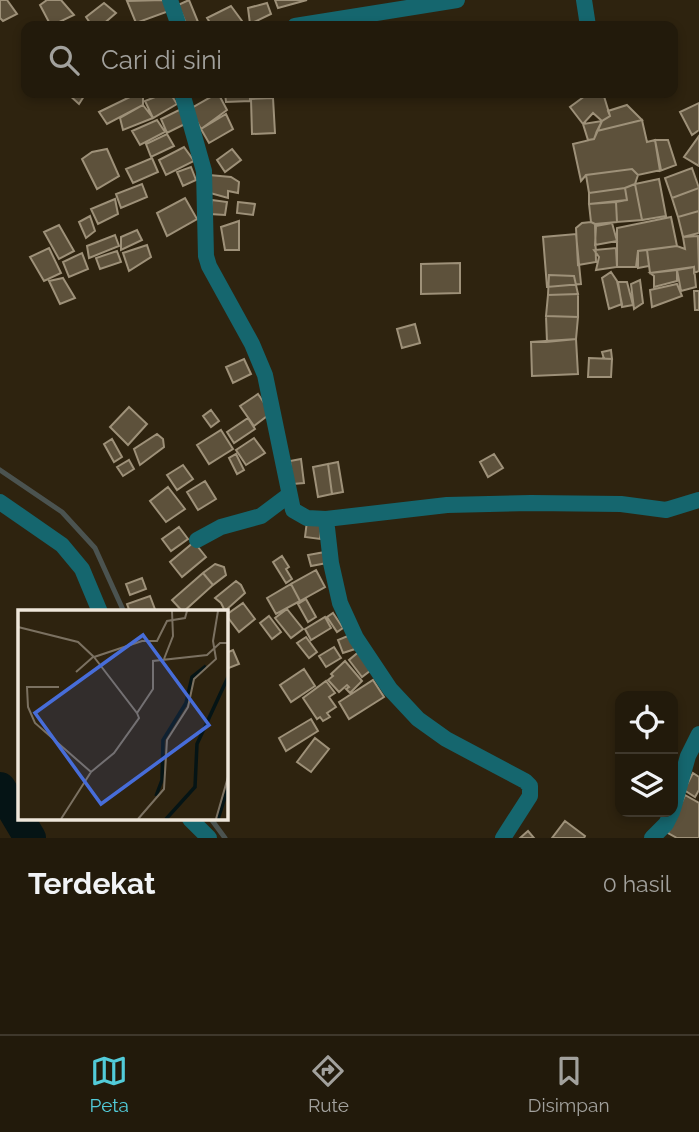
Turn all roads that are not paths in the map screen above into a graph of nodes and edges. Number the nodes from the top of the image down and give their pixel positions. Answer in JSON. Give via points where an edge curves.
{"nodes":[{"id":1,"x":170,"y":0,"type":"edge"},
{"id":2,"x":457,"y":0,"type":"edge"},
{"id":3,"x":584,"y":0,"type":"edge"},
{"id":4,"x":178,"y":21,"type":"edge"},
{"id":5,"x":326,"y":21,"type":"edge"},
{"id":6,"x":587,"y":21,"type":"edge"},
{"id":7,"x":183,"y":98,"type":"edge"},
{"id":8,"x":289,"y":495,"type":"junction"},
{"id":9,"x":699,"y":500,"type":"edge"},
{"id":10,"x":0,"y":502,"type":"edge"},
{"id":11,"x":326,"y":519,"type":"junction"},
{"id":12,"x":197,"y":540,"type":"dead end"},
{"id":13,"x":99,"y":610,"type":"edge"},
{"id":14,"x":699,"y":734,"type":"edge"},
{"id":15,"x":678,"y":790,"type":"edge"},
{"id":16,"x":669,"y":817,"type":"edge"},
{"id":17,"x":191,"y":820,"type":"edge"},
{"id":18,"x":209,"y":838,"type":"edge"},
{"id":19,"x":503,"y":838,"type":"edge"},
{"id":20,"x":652,"y":838,"type":"edge"}],
"edges":[{"from":1,"to":4,"type":"street"},
{"from":2,"to":5,"type":"street"},
{"from":3,"to":6,"type":"street"},
{"from":7,"to":8,"type":"street","via":[[204,171],[206,256],[262,368]]},
{"from":8,"to":11,"type":"street","via":[[300,516]]},
{"from":8,"to":12,"type":"street","via":[[261,516],[221,527]]},
{"from":9,"to":11,"type":"street","via":[[666,510],[621,504],[495,504],[410,508]]},
{"from":10,"to":13,"type":"street","via":[[62,545],[82,569]]},
{"from":11,"to":19,"type":"street","via":[[343,611],[390,688],[418,719],[446,739],[530,786],[530,796]]},
{"from":14,"to":15,"type":"street"},
{"from":16,"to":20,"type":"street"},
{"from":17,"to":18,"type":"street"}]}
